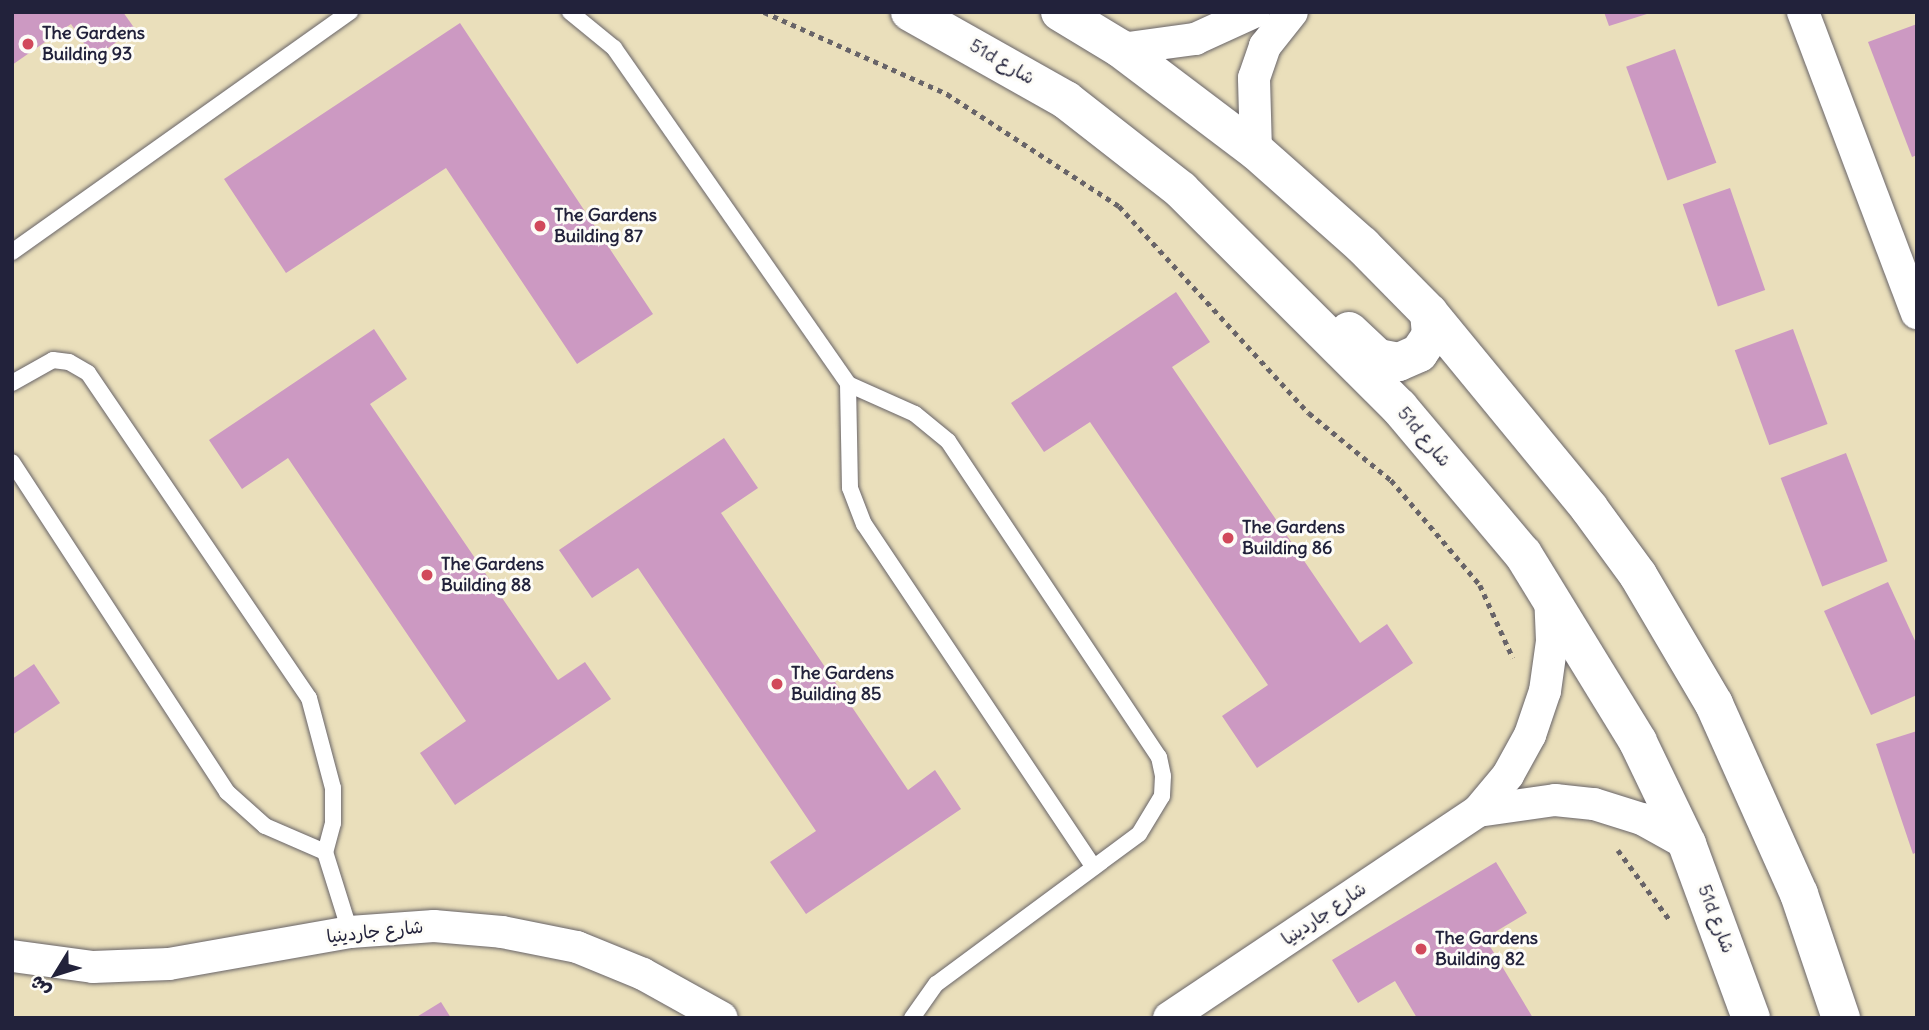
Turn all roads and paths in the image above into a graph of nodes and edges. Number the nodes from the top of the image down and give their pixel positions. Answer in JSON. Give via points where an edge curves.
{"nodes":[{"id":1,"x":349,"y":12,"type":"edge"},
{"id":2,"x":570,"y":12,"type":"edge"},
{"id":3,"x":764,"y":12,"type":"edge"},
{"id":4,"x":910,"y":12,"type":"edge"},
{"id":5,"x":1060,"y":12,"type":"edge"},
{"id":6,"x":1254,"y":12,"type":"edge"},
{"id":7,"x":1292,"y":12,"type":"edge"},
{"id":8,"x":1804,"y":12,"type":"edge"},
{"id":9,"x":1121,"y":48,"type":"junction"},
{"id":10,"x":1256,"y":151,"type":"junction"},
{"id":11,"x":12,"y":252,"type":"edge"},
{"id":12,"x":1258,"y":265,"type":"junction"},
{"id":13,"x":1429,"y":313,"type":"junction"},
{"id":14,"x":1917,"y":313,"type":"edge"},
{"id":15,"x":12,"y":383,"type":"edge"},
{"id":16,"x":848,"y":384,"type":"junction"},
{"id":17,"x":12,"y":462,"type":"edge"},
{"id":18,"x":1549,"y":592,"type":"junction"},
{"id":19,"x":1545,"y":691,"type":"junction"},
{"id":20,"x":1594,"y":804,"type":"junction"},
{"id":21,"x":1478,"y":811,"type":"junction"},
{"id":22,"x":1687,"y":844,"type":"junction"},
{"id":23,"x":325,"y":852,"type":"junction"},
{"id":24,"x":1094,"y":867,"type":"junction"},
{"id":25,"x":1673,"y":928,"type":"dead end"},
{"id":26,"x":350,"y":932,"type":"junction"},
{"id":27,"x":12,"y":956,"type":"edge"},
{"id":28,"x":722,"y":1018,"type":"edge"},
{"id":29,"x":912,"y":1018,"type":"edge"},
{"id":30,"x":1169,"y":1018,"type":"edge"},
{"id":31,"x":1751,"y":1018,"type":"edge"},
{"id":32,"x":1841,"y":1018,"type":"edge"}],
"edges":[{"from":1,"to":11,"type":"lane"},
{"from":2,"to":16,"type":"lane","via":[[614,48]]},
{"from":3,"to":19,"type":"path","via":[[947,94],[1119,206],[1308,413],[1391,480],[1480,585],[1518,667]]},
{"from":4,"to":12,"type":"street","name":"51d شارع","via":[[1066,100],[1181,190]]},
{"from":5,"to":9,"type":"street"},
{"from":6,"to":9,"type":"street","via":[[1195,39]]},
{"from":7,"to":10,"type":"street","via":[[1265,46],[1254,78]]},
{"from":8,"to":14,"type":"street"},
{"from":9,"to":10,"type":"street"},
{"from":10,"to":13,"type":"street","via":[[1362,245]]},
{"from":12,"to":13,"type":"street","via":[[1303,288],[1378,358],[1399,362],[1419,353],[1430,335]]},
{"from":12,"to":18,"type":"street","name":"51d شارع","via":[[1399,407]]},
{"from":13,"to":32,"type":"street","via":[[1589,508],[1637,575],[1714,704],[1799,894]]},
{"from":15,"to":23,"type":"lane","via":[[53,360],[69,362],[88,373],[309,698],[333,788],[333,823]]},
{"from":16,"to":24,"type":"lane","via":[[850,488],[864,524]]},
{"from":16,"to":24,"type":"lane","via":[[915,414],[948,441],[1159,757],[1162,796],[1154,815],[1139,834]]},
{"from":17,"to":23,"type":"lane","via":[[228,792],[265,826]]},
{"from":18,"to":19,"type":"street","name":"شارع جاردينيا","via":[[1552,641]]},
{"from":18,"to":22,"type":"street","name":"51d شارع","via":[[1638,742]]},
{"from":19,"to":21,"type":"street","name":"شارع جاردينيا","via":[[1530,735],[1508,775]]},
{"from":20,"to":21,"type":"street","name":"شارع جاردينيا","via":[[1555,800]]},
{"from":20,"to":22,"type":"street","name":"شارع جاردينيا","via":[[1642,818]]},
{"from":20,"to":25,"type":"path","via":[[1598,823]]},
{"from":21,"to":30,"type":"street","name":"شارع جاردينيا"},
{"from":22,"to":31,"type":"street","name":"51d شارع"},
{"from":23,"to":26,"type":"lane"},
{"from":24,"to":29,"type":"lane","via":[[936,984]]},
{"from":26,"to":27,"type":"street","name":"شارع جاردينيا","via":[[169,964],[93,967]]},
{"from":26,"to":28,"type":"street","name":"شارع جاردينيا","via":[[434,926],[502,932],[577,947],[643,974]]}]}
